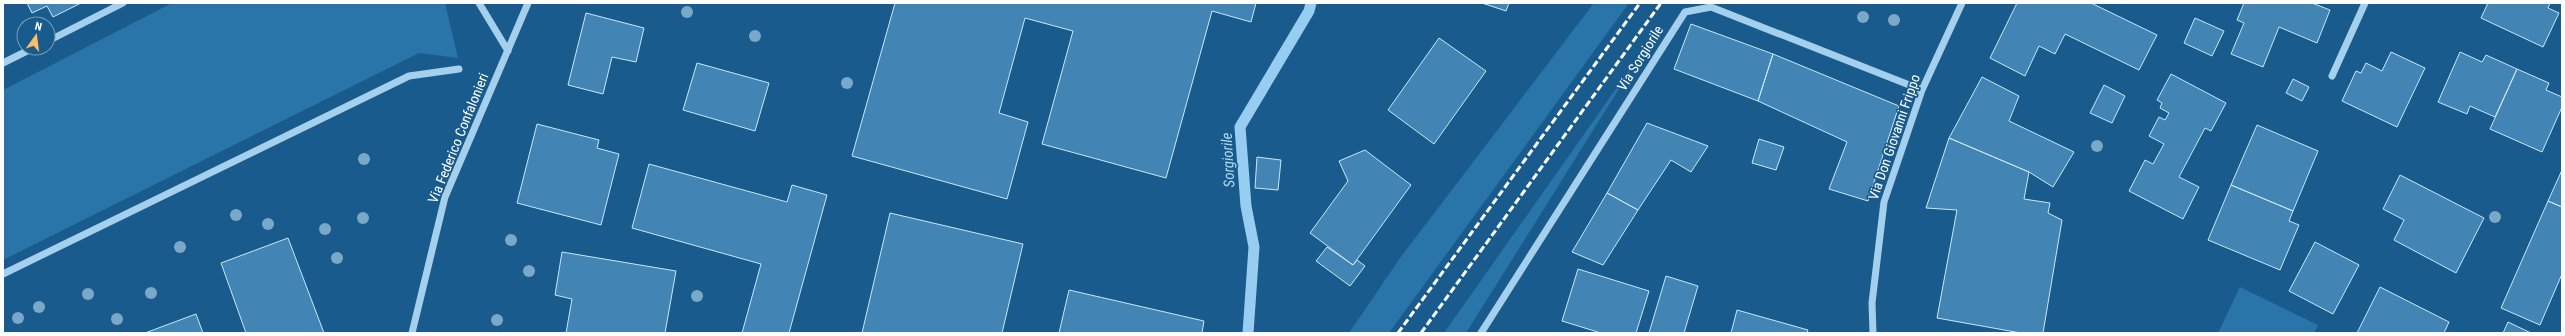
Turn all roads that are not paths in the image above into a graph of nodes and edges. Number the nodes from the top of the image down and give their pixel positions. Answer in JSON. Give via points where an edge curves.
{"nodes":[{"id":1,"x":123,"y":3,"type":"edge"},
{"id":2,"x":479,"y":3,"type":"edge"},
{"id":3,"x":528,"y":3,"type":"edge"},
{"id":4,"x":1962,"y":3,"type":"edge"},
{"id":5,"x":2365,"y":3,"type":"edge"},
{"id":6,"x":56,"y":37,"type":"edge"},
{"id":7,"x":508,"y":51,"type":"junction"},
{"id":8,"x":17,"y":56,"type":"edge"},
{"id":9,"x":3,"y":63,"type":"edge"},
{"id":10,"x":459,"y":69,"type":"dead end"},
{"id":11,"x":2332,"y":76,"type":"dead end"},
{"id":12,"x":1922,"y":90,"type":"junction"},
{"id":13,"x":3,"y":274,"type":"edge"},
{"id":14,"x":412,"y":333,"type":"edge"},
{"id":15,"x":1481,"y":333,"type":"edge"},
{"id":16,"x":1873,"y":333,"type":"edge"}],
"edges":[{"from":1,"to":6,"type":"street"},
{"from":2,"to":7,"type":"street"},
{"from":3,"to":7,"type":"street","name":"Via Federico Confalonieri"},
{"from":4,"to":12,"type":"street","name":"Via Don Giovanni Frippo"},
{"from":5,"to":11,"type":"street"},
{"from":7,"to":14,"type":"street","name":"Via Federico Confalonieri","via":[[445,197]]},
{"from":8,"to":9,"type":"street"},
{"from":10,"to":13,"type":"street","via":[[409,76]]},
{"from":12,"to":15,"type":"street","name":"Via Sorgiorile","via":[[1711,7],[1685,12]]},
{"from":12,"to":16,"type":"street","name":"Via Don Giovanni Frippo","via":[[1884,202],[1872,303]]}]}
